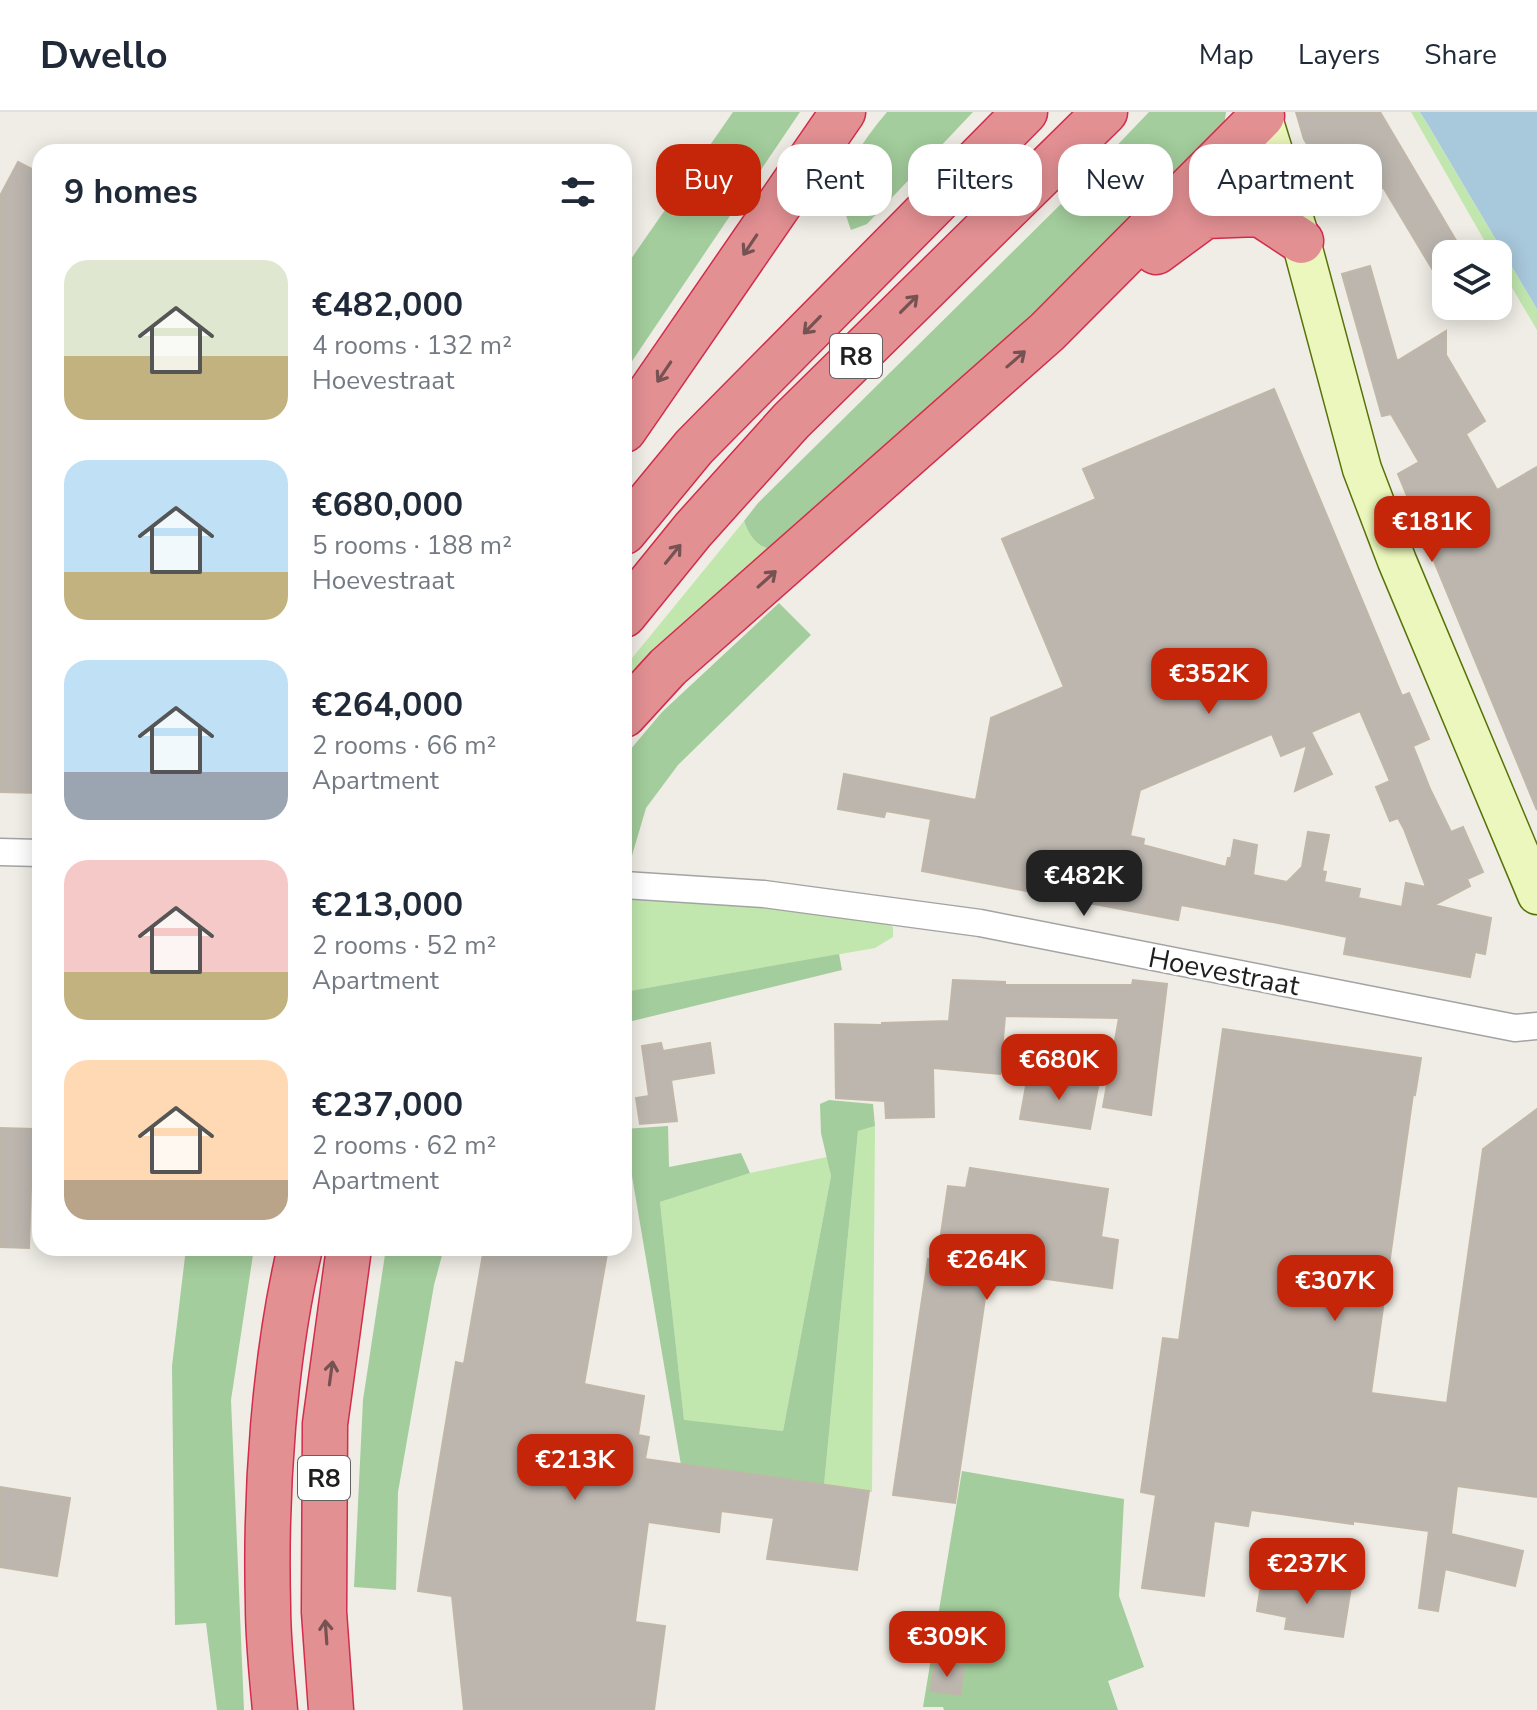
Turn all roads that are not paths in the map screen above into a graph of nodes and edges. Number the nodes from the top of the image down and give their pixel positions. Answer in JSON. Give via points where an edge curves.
{"nodes":[{"id":1,"x":843,"y":112,"type":"edge"},
{"id":2,"x":1025,"y":112,"type":"edge"},
{"id":3,"x":1105,"y":112,"type":"edge"},
{"id":4,"x":1262,"y":114,"type":"edge"},
{"id":5,"x":1301,"y":241,"type":"junction"},
{"id":6,"x":1047,"y":332,"type":"junction"},
{"id":7,"x":632,"y":418,"type":"edge"},
{"id":8,"x":632,"y":522,"type":"edge"},
{"id":9,"x":632,"y":605,"type":"edge"},
{"id":10,"x":632,"y":706,"type":"edge"},
{"id":11,"x":0,"y":852,"type":"edge"},
{"id":12,"x":32,"y":853,"type":"edge"},
{"id":13,"x":632,"y":886,"type":"edge"},
{"id":14,"x":1537,"y":895,"type":"edge"},
{"id":15,"x":1537,"y":1026,"type":"edge"},
{"id":16,"x":298,"y":1256,"type":"edge"},
{"id":17,"x":348,"y":1256,"type":"edge"},
{"id":18,"x":275,"y":1710,"type":"edge"},
{"id":19,"x":331,"y":1710,"type":"edge"}],
"edges":[{"from":1,"to":7,"type":"highway","one_way":true},
{"from":2,"to":8,"type":"highway","number":"R8","one_way":true,"via":[[694,447]]},
{"from":9,"to":3,"type":"highway","number":"R8","one_way":true,"via":[[791,421]]},
{"from":4,"to":5,"type":"street"},
{"from":4,"to":6,"type":"highway"},
{"from":5,"to":6,"type":"highway","via":[[1260,214],[1205,216]]},
{"from":5,"to":14,"type":"street","via":[[1362,469]]},
{"from":10,"to":6,"type":"highway","one_way":true,"via":[[668,667]]},
{"from":11,"to":12,"type":"street"},
{"from":13,"to":15,"type":"street","name":"Hoevestraat","via":[[764,894],[980,923],[1515,1028]]},
{"from":16,"to":18,"type":"highway","number":"R8","via":[[274,1432],[268,1606]]},
{"from":19,"to":17,"type":"highway","number":"R8","one_way":true,"via":[[324,1612],[325,1424]]}]}
